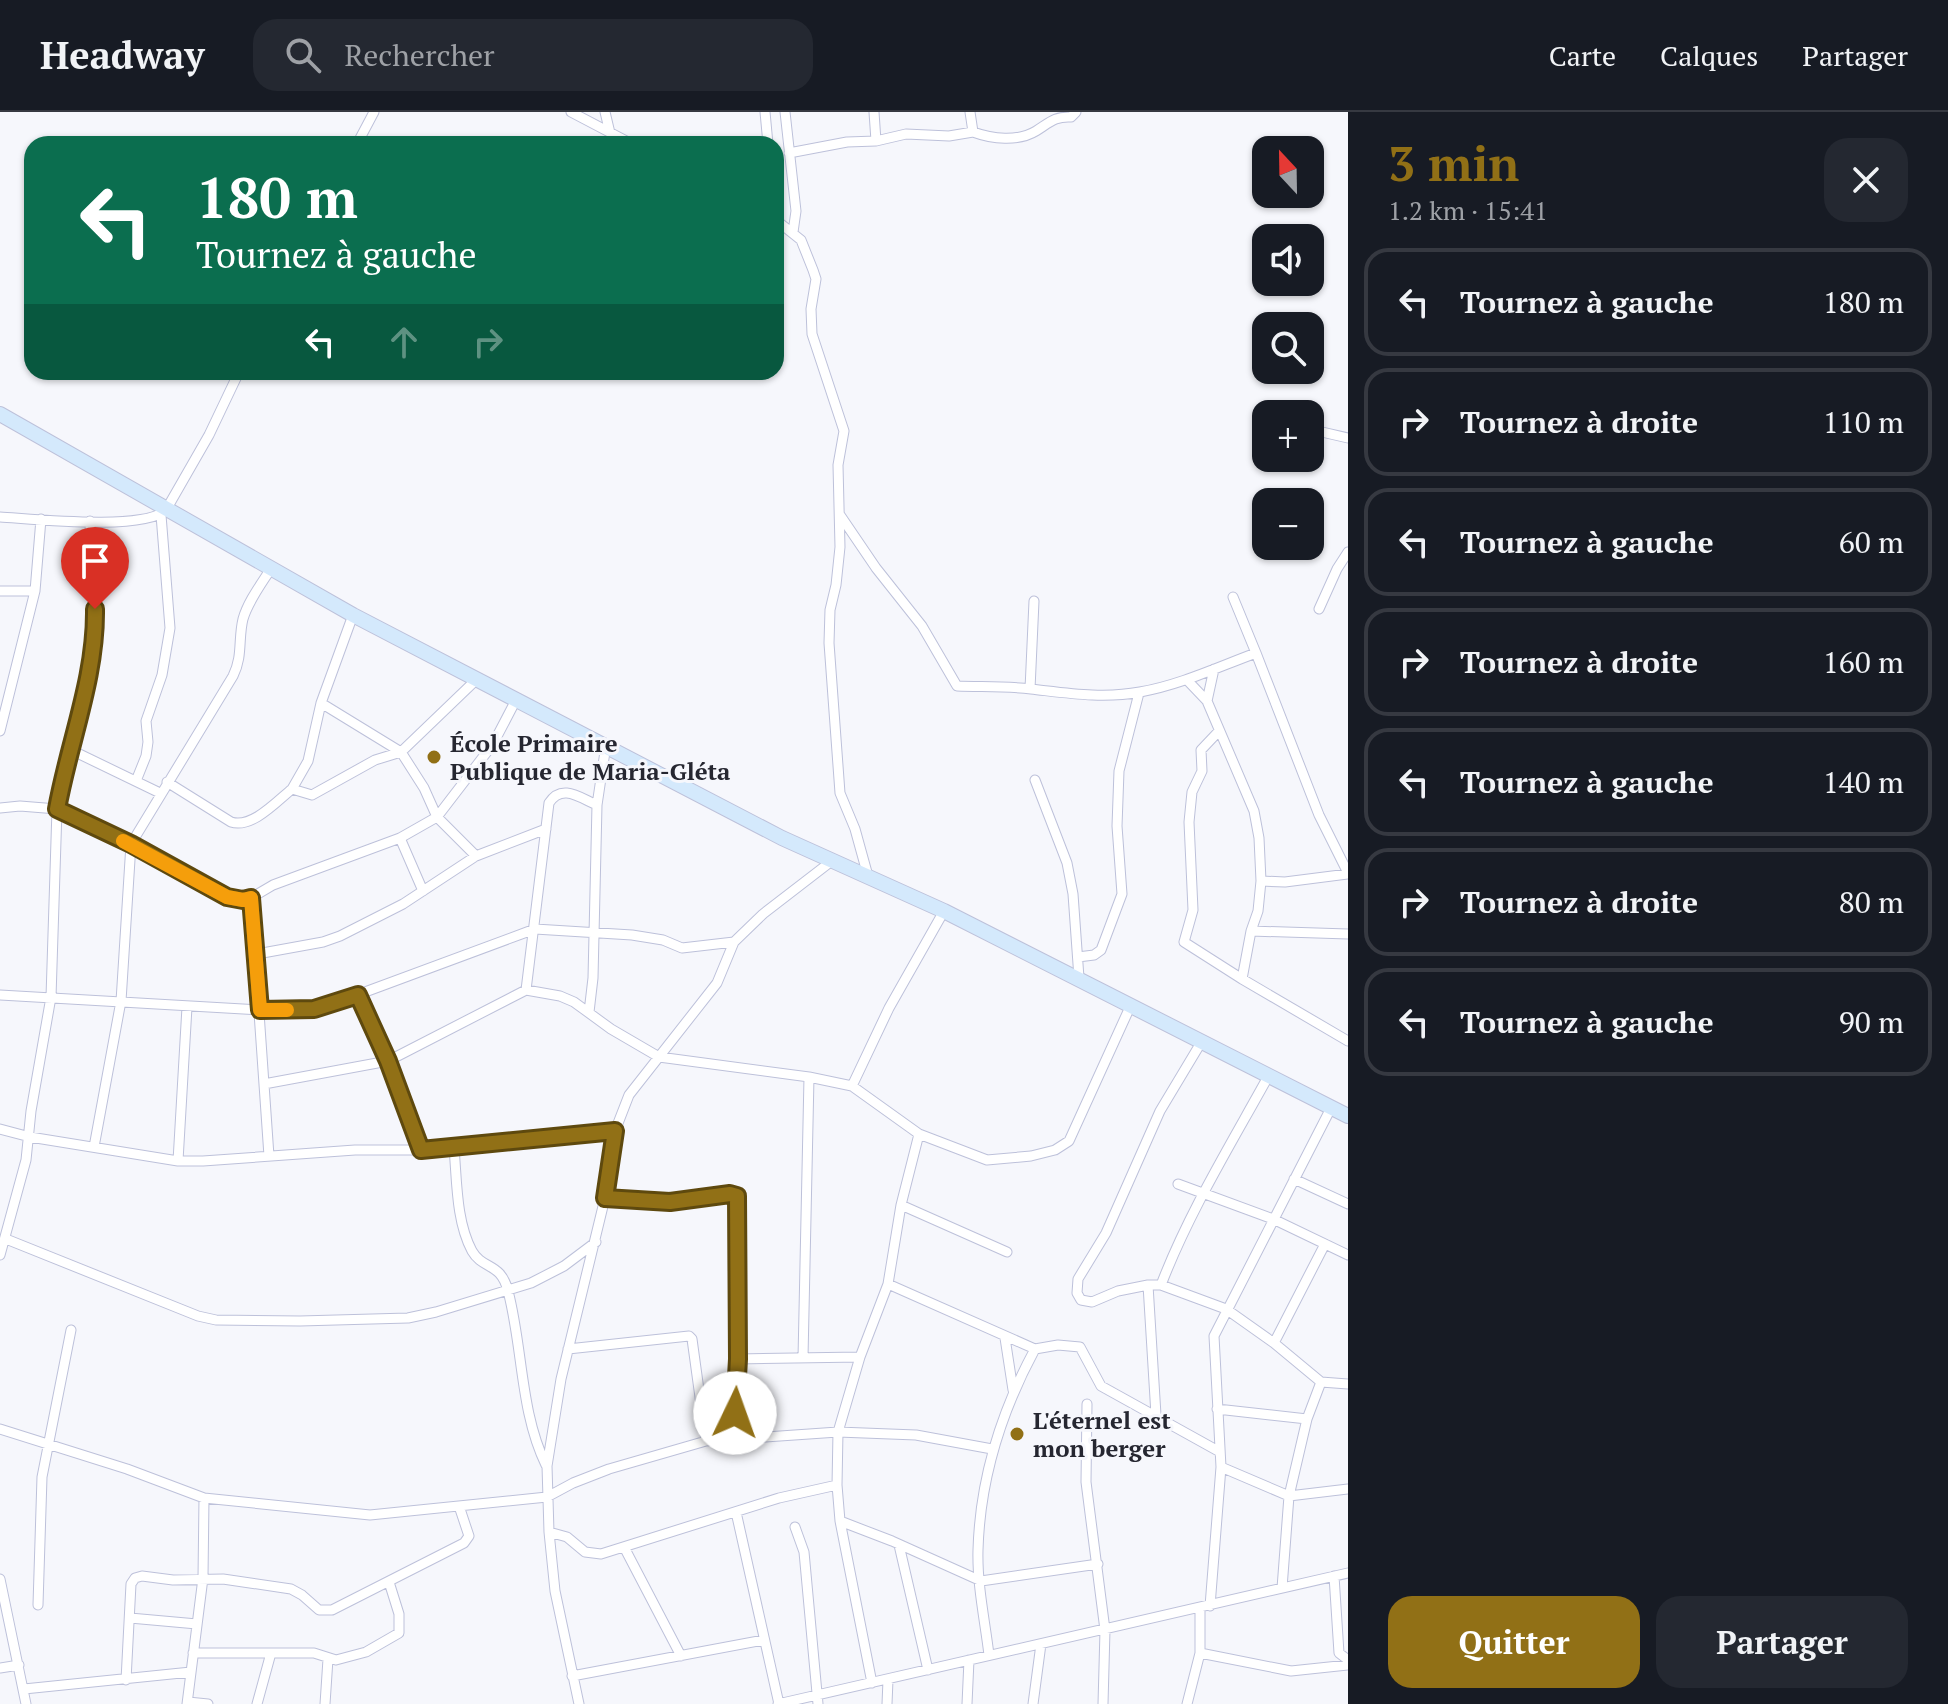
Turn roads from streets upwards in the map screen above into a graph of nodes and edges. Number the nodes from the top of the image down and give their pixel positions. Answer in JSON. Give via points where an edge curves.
{"nodes":[{"id":1,"x":374,"y":112,"type":"edge"},
{"id":2,"x":571,"y":112,"type":"edge"},
{"id":3,"x":605,"y":112,"type":"edge"},
{"id":4,"x":765,"y":112,"type":"edge"},
{"id":5,"x":785,"y":112,"type":"edge"},
{"id":6,"x":874,"y":112,"type":"edge"},
{"id":7,"x":970,"y":112,"type":"edge"},
{"id":8,"x":1076,"y":112,"type":"edge"},
{"id":9,"x":973,"y":132,"type":"junction"},
{"id":10,"x":610,"y":133,"type":"junction"},
{"id":11,"x":361,"y":136,"type":"edge"},
{"id":12,"x":616,"y":136,"type":"edge"},
{"id":13,"x":767,"y":136,"type":"edge"},
{"id":14,"x":876,"y":141,"type":"junction"},
{"id":15,"x":789,"y":153,"type":"junction"},
{"id":16,"x":784,"y":226,"type":"edge"},
{"id":17,"x":793,"y":232,"type":"junction"},
{"id":18,"x":235,"y":380,"type":"edge"},
{"id":19,"x":0,"y":414,"type":"edge"},
{"id":20,"x":1324,"y":432,"type":"edge"},
{"id":21,"x":1348,"y":438,"type":"edge"},
{"id":22,"x":164,"y":512,"type":"junction"},
{"id":23,"x":840,"y":515,"type":"junction"},
{"id":24,"x":0,"y":517,"type":"edge"},
{"id":25,"x":41,"y":519,"type":"junction"},
{"id":26,"x":90,"y":521,"type":"junction"},
{"id":27,"x":1348,"y":552,"type":"edge"},
{"id":28,"x":272,"y":567,"type":"junction"},
{"id":29,"x":0,"y":591,"type":"edge"},
{"id":30,"x":35,"y":591,"type":"junction"},
{"id":31,"x":1233,"y":597,"type":"dead end"},
{"id":32,"x":1034,"y":601,"type":"dead end"},
{"id":33,"x":1319,"y":609,"type":"dead end"},
{"id":34,"x":353,"y":615,"type":"junction"},
{"id":35,"x":1256,"y":653,"type":"junction"},
{"id":36,"x":1214,"y":669,"type":"junction"},
{"id":37,"x":477,"y":679,"type":"junction"},
{"id":38,"x":1187,"y":680,"type":"junction"},
{"id":39,"x":1030,"y":689,"type":"junction"},
{"id":40,"x":1139,"y":693,"type":"junction"},
{"id":41,"x":517,"y":698,"type":"junction"},
{"id":42,"x":1207,"y":701,"type":"junction"},
{"id":43,"x":321,"y":703,"type":"junction"},
{"id":44,"x":0,"y":731,"type":"edge"},
{"id":45,"x":1219,"y":731,"type":"junction"},
{"id":46,"x":606,"y":745,"type":"junction"},
{"id":47,"x":69,"y":749,"type":"junction"},
{"id":48,"x":401,"y":752,"type":"junction"},
{"id":49,"x":1035,"y":780,"type":"dead end"},
{"id":50,"x":136,"y":781,"type":"junction"},
{"id":51,"x":167,"y":782,"type":"junction"},
{"id":52,"x":292,"y":789,"type":"junction"},
{"id":53,"x":160,"y":793,"type":"junction"},
{"id":54,"x":597,"y":805,"type":"junction"},
{"id":55,"x":0,"y":808,"type":"edge"},
{"id":56,"x":57,"y":809,"type":"junction"},
{"id":57,"x":437,"y":817,"type":"junction"},
{"id":58,"x":546,"y":829,"type":"junction"},
{"id":59,"x":400,"y":838,"type":"junction"},
{"id":60,"x":131,"y":844,"type":"junction"},
{"id":61,"x":476,"y":856,"type":"junction"},
{"id":62,"x":833,"y":860,"type":"junction"},
{"id":63,"x":1348,"y":873,"type":"edge"},
{"id":64,"x":868,"y":876,"type":"junction"},
{"id":65,"x":1261,"y":881,"type":"junction"},
{"id":66,"x":423,"y":891,"type":"junction"},
{"id":67,"x":251,"y":898,"type":"junction"},
{"id":68,"x":944,"y":911,"type":"junction"},
{"id":69,"x":535,"y":929,"type":"junction"},
{"id":70,"x":1251,"y":931,"type":"junction"},
{"id":71,"x":594,"y":932,"type":"junction"},
{"id":72,"x":1348,"y":934,"type":"edge"},
{"id":73,"x":734,"y":942,"type":"junction"},
{"id":74,"x":257,"y":954,"type":"junction"},
{"id":75,"x":1078,"y":957,"type":"junction"},
{"id":76,"x":1079,"y":978,"type":"junction"},
{"id":77,"x":1242,"y":979,"type":"junction"},
{"id":78,"x":526,"y":990,"type":"junction"},
{"id":79,"x":0,"y":995,"type":"edge"},
{"id":80,"x":358,"y":995,"type":"junction"},
{"id":81,"x":51,"y":997,"type":"junction"},
{"id":82,"x":121,"y":1001,"type":"junction"},
{"id":83,"x":187,"y":1007,"type":"junction"},
{"id":84,"x":1130,"y":1007,"type":"junction"},
{"id":85,"x":260,"y":1010,"type":"junction"},
{"id":86,"x":589,"y":1012,"type":"junction"},
{"id":87,"x":1202,"y":1041,"type":"junction"},
{"id":88,"x":1348,"y":1041,"type":"edge"},
{"id":89,"x":659,"y":1057,"type":"junction"},
{"id":90,"x":388,"y":1061,"type":"junction"},
{"id":91,"x":1269,"y":1075,"type":"junction"},
{"id":92,"x":809,"y":1077,"type":"junction"},
{"id":93,"x":264,"y":1084,"type":"junction"},
{"id":94,"x":852,"y":1086,"type":"junction"},
{"id":95,"x":1331,"y":1108,"type":"junction"},
{"id":96,"x":1348,"y":1116,"type":"edge"},
{"id":97,"x":0,"y":1129,"type":"edge"},
{"id":98,"x":615,"y":1131,"type":"junction"},
{"id":99,"x":919,"y":1134,"type":"junction"},
{"id":100,"x":30,"y":1137,"type":"junction"},
{"id":101,"x":94,"y":1147,"type":"junction"},
{"id":102,"x":454,"y":1148,"type":"junction"},
{"id":103,"x":421,"y":1150,"type":"junction"},
{"id":104,"x":269,"y":1156,"type":"junction"},
{"id":105,"x":178,"y":1161,"type":"junction"},
{"id":106,"x":1294,"y":1179,"type":"junction"},
{"id":107,"x":1178,"y":1184,"type":"dead end"},
{"id":108,"x":1204,"y":1194,"type":"junction"},
{"id":109,"x":605,"y":1198,"type":"junction"},
{"id":110,"x":1348,"y":1204,"type":"edge"},
{"id":111,"x":901,"y":1205,"type":"junction"},
{"id":112,"x":1273,"y":1219,"type":"junction"},
{"id":113,"x":6,"y":1239,"type":"junction"},
{"id":114,"x":596,"y":1242,"type":"junction"},
{"id":115,"x":1325,"y":1244,"type":"junction"},
{"id":116,"x":1007,"y":1252,"type":"dead end"},
{"id":117,"x":0,"y":1255,"type":"edge"},
{"id":118,"x":1348,"y":1255,"type":"edge"},
{"id":119,"x":888,"y":1284,"type":"junction"},
{"id":120,"x":1148,"y":1285,"type":"junction"},
{"id":121,"x":1161,"y":1285,"type":"junction"},
{"id":122,"x":508,"y":1288,"type":"junction"},
{"id":123,"x":1226,"y":1309,"type":"junction"},
{"id":124,"x":71,"y":1330,"type":"dead end"},
{"id":125,"x":1005,"y":1338,"type":"junction"},
{"id":126,"x":1274,"y":1343,"type":"junction"},
{"id":127,"x":568,"y":1349,"type":"junction"},
{"id":128,"x":1035,"y":1349,"type":"junction"},
{"id":129,"x":860,"y":1357,"type":"junction"},
{"id":130,"x":803,"y":1358,"type":"junction"},
{"id":131,"x":738,"y":1359,"type":"junction"},
{"id":132,"x":1321,"y":1382,"type":"junction"},
{"id":133,"x":1348,"y":1384,"type":"edge"},
{"id":134,"x":1013,"y":1390,"type":"junction"},
{"id":135,"x":1087,"y":1404,"type":"dead end"},
{"id":136,"x":1217,"y":1409,"type":"junction"},
{"id":137,"x":1156,"y":1415,"type":"junction"},
{"id":138,"x":1307,"y":1419,"type":"junction"},
{"id":139,"x":0,"y":1429,"type":"edge"},
{"id":140,"x":838,"y":1432,"type":"junction"},
{"id":141,"x":734,"y":1440,"type":"junction"},
{"id":142,"x":706,"y":1441,"type":"junction"},
{"id":143,"x":47,"y":1444,"type":"junction"},
{"id":144,"x":992,"y":1449,"type":"junction"},
{"id":145,"x":1220,"y":1452,"type":"junction"},
{"id":146,"x":547,"y":1466,"type":"junction"},
{"id":147,"x":1221,"y":1467,"type":"junction"},
{"id":148,"x":837,"y":1485,"type":"junction"},
{"id":149,"x":1348,"y":1489,"type":"edge"},
{"id":150,"x":1289,"y":1496,"type":"junction"},
{"id":151,"x":547,"y":1497,"type":"junction"},
{"id":152,"x":204,"y":1498,"type":"junction"},
{"id":153,"x":459,"y":1506,"type":"junction"},
{"id":154,"x":736,"y":1512,"type":"junction"},
{"id":155,"x":840,"y":1521,"type":"junction"},
{"id":156,"x":795,"y":1527,"type":"dead end"},
{"id":157,"x":549,"y":1532,"type":"junction"},
{"id":158,"x":899,"y":1545,"type":"junction"},
{"id":159,"x":624,"y":1547,"type":"junction"},
{"id":160,"x":1098,"y":1564,"type":"junction"},
{"id":161,"x":1348,"y":1573,"type":"edge"},
{"id":162,"x":1334,"y":1576,"type":"junction"},
{"id":163,"x":203,"y":1578,"type":"junction"},
{"id":164,"x":0,"y":1579,"type":"edge"},
{"id":165,"x":981,"y":1581,"type":"junction"},
{"id":166,"x":389,"y":1582,"type":"junction"},
{"id":167,"x":1282,"y":1588,"type":"junction"},
{"id":168,"x":38,"y":1605,"type":"dead end"},
{"id":169,"x":1205,"y":1607,"type":"junction"},
{"id":170,"x":130,"y":1618,"type":"junction"},
{"id":171,"x":197,"y":1624,"type":"junction"},
{"id":172,"x":1105,"y":1630,"type":"junction"},
{"id":173,"x":764,"y":1640,"type":"junction"},
{"id":174,"x":1041,"y":1644,"type":"junction"},
{"id":175,"x":193,"y":1653,"type":"junction"},
{"id":176,"x":271,"y":1653,"type":"junction"},
{"id":177,"x":1200,"y":1653,"type":"junction"},
{"id":178,"x":989,"y":1655,"type":"junction"},
{"id":179,"x":681,"y":1656,"type":"junction"},
{"id":180,"x":328,"y":1659,"type":"junction"},
{"id":181,"x":969,"y":1660,"type":"junction"},
{"id":182,"x":1348,"y":1662,"type":"edge"},
{"id":183,"x":19,"y":1665,"type":"junction"},
{"id":184,"x":0,"y":1668,"type":"edge"},
{"id":185,"x":928,"y":1670,"type":"junction"},
{"id":186,"x":191,"y":1672,"type":"junction"},
{"id":187,"x":572,"y":1676,"type":"junction"},
{"id":188,"x":126,"y":1680,"type":"junction"},
{"id":189,"x":888,"y":1680,"type":"junction"},
{"id":190,"x":872,"y":1683,"type":"junction"},
{"id":191,"x":24,"y":1689,"type":"junction"},
{"id":192,"x":818,"y":1700,"type":"edge"},
{"id":193,"x":187,"y":1703,"type":"edge"},
{"id":194,"x":26,"y":1704,"type":"edge"},
{"id":195,"x":208,"y":1704,"type":"edge"},
{"id":196,"x":257,"y":1704,"type":"edge"},
{"id":197,"x":325,"y":1704,"type":"edge"},
{"id":198,"x":579,"y":1704,"type":"edge"},
{"id":199,"x":778,"y":1704,"type":"edge"},
{"id":200,"x":887,"y":1704,"type":"edge"},
{"id":201,"x":967,"y":1704,"type":"edge"},
{"id":202,"x":1033,"y":1704,"type":"edge"},
{"id":203,"x":1103,"y":1704,"type":"edge"},
{"id":204,"x":1187,"y":1704,"type":"edge"}],
"edges":[{"from":1,"to":11,"type":"street"},
{"from":2,"to":10,"type":"street"},
{"from":3,"to":10,"type":"street"},
{"from":4,"to":13,"type":"street"},
{"from":5,"to":15,"type":"street"},
{"from":6,"to":14,"type":"street"},
{"from":7,"to":9,"type":"street"},
{"from":8,"to":9,"type":"street","via":[[1017,137]]},
{"from":9,"to":14,"type":"street","via":[[906,134]]},
{"from":10,"to":12,"type":"street"},
{"from":14,"to":15,"type":"street"},
{"from":15,"to":17,"type":"street","via":[[796,211]]},
{"from":16,"to":17,"type":"street"},
{"from":17,"to":23,"type":"street","via":[[816,279],[812,334],[844,431],[838,465]]},
{"from":18,"to":22,"type":"street"},
{"from":19,"to":22,"type":"street"},
{"from":20,"to":21,"type":"street"},
{"from":22,"to":26,"type":"street","via":[[138,521]]},
{"from":22,"to":28,"type":"street"},
{"from":22,"to":50,"type":"street","via":[[170,628],[146,721],[146,756]]},
{"from":23,"to":39,"type":"street","via":[[922,626],[957,686]]},
{"from":23,"to":64,"type":"street","via":[[829,643],[838,778]]},
{"from":24,"to":25,"type":"street"},
{"from":25,"to":26,"type":"street"},
{"from":25,"to":30,"type":"street"},
{"from":26,"to":47,"type":"street","via":[[96,635]]},
{"from":27,"to":33,"type":"street"},
{"from":28,"to":34,"type":"street"},
{"from":28,"to":51,"type":"street","via":[[245,613],[241,656],[233,676]]},
{"from":29,"to":30,"type":"street"},
{"from":30,"to":44,"type":"street"},
{"from":31,"to":35,"type":"street"},
{"from":32,"to":39,"type":"street"},
{"from":34,"to":37,"type":"street"},
{"from":34,"to":43,"type":"street"},
{"from":35,"to":36,"type":"street"},
{"from":35,"to":63,"type":"street","via":[[1319,815]]},
{"from":36,"to":38,"type":"street"},
{"from":36,"to":42,"type":"street"},
{"from":37,"to":41,"type":"street"},
{"from":37,"to":48,"type":"street"},
{"from":38,"to":40,"type":"street"},
{"from":38,"to":42,"type":"street"},
{"from":39,"to":40,"type":"street","via":[[1072,695]]},
{"from":40,"to":75,"type":"street","via":[[1119,771],[1122,894],[1101,950]]},
{"from":41,"to":46,"type":"street"},
{"from":41,"to":57,"type":"street","via":[[493,744]]},
{"from":42,"to":45,"type":"street"},
{"from":43,"to":48,"type":"street"},
{"from":43,"to":52,"type":"street","via":[[308,761]]},
{"from":45,"to":65,"type":"street","via":[[1254,811]]},
{"from":45,"to":77,"type":"street","via":[[1201,750],[1202,771],[1192,792],[1193,910],[1184,942]]},
{"from":46,"to":54,"type":"street"},
{"from":46,"to":62,"type":"street"},
{"from":47,"to":50,"type":"street"},
{"from":47,"to":56,"type":"street"},
{"from":48,"to":52,"type":"street","via":[[375,760],[312,795]]},
{"from":48,"to":57,"type":"street"},
{"from":49,"to":75,"type":"street","via":[[1067,863]]},
{"from":50,"to":53,"type":"street"},
{"from":51,"to":52,"type":"street","via":[[237,824],[254,819]]},
{"from":51,"to":53,"type":"street"},
{"from":53,"to":60,"type":"street"},
{"from":54,"to":58,"type":"street","via":[[561,792],[549,803]]},
{"from":54,"to":71,"type":"street"},
{"from":55,"to":56,"type":"street"},
{"from":56,"to":60,"type":"street"},
{"from":56,"to":81,"type":"street"},
{"from":57,"to":59,"type":"street"},
{"from":57,"to":61,"type":"street"},
{"from":58,"to":61,"type":"street"},
{"from":58,"to":69,"type":"street"},
{"from":59,"to":66,"type":"street"},
{"from":59,"to":67,"type":"street"},
{"from":60,"to":67,"type":"street","via":[[227,897]]},
{"from":60,"to":82,"type":"street"},
{"from":61,"to":66,"type":"street"},
{"from":62,"to":64,"type":"street"},
{"from":62,"to":73,"type":"street"},
{"from":63,"to":65,"type":"street"},
{"from":64,"to":68,"type":"street"},
{"from":65,"to":70,"type":"street"},
{"from":66,"to":74,"type":"street","via":[[340,936]]},
{"from":67,"to":74,"type":"street"},
{"from":68,"to":76,"type":"street"},
{"from":68,"to":94,"type":"street"},
{"from":69,"to":71,"type":"street"},
{"from":69,"to":78,"type":"street"},
{"from":69,"to":80,"type":"street"},
{"from":70,"to":72,"type":"street"},
{"from":70,"to":77,"type":"street"},
{"from":71,"to":73,"type":"street","via":[[663,940],[682,948]]},
{"from":71,"to":86,"type":"street"},
{"from":73,"to":89,"type":"street","via":[[717,983]]},
{"from":74,"to":85,"type":"street"},
{"from":75,"to":76,"type":"street"},
{"from":76,"to":84,"type":"street"},
{"from":77,"to":88,"type":"street"},
{"from":78,"to":86,"type":"street","via":[[560,996]]},
{"from":78,"to":90,"type":"street"},
{"from":79,"to":81,"type":"street"},
{"from":80,"to":85,"type":"street","via":[[314,1009]]},
{"from":80,"to":90,"type":"street"},
{"from":81,"to":82,"type":"street"},
{"from":81,"to":100,"type":"street"},
{"from":82,"to":83,"type":"street"},
{"from":82,"to":101,"type":"street"},
{"from":83,"to":85,"type":"street"},
{"from":83,"to":105,"type":"street"},
{"from":84,"to":87,"type":"street"},
{"from":84,"to":99,"type":"street","via":[[1063,1146],[1031,1156],[987,1160]]},
{"from":85,"to":93,"type":"street"},
{"from":86,"to":89,"type":"street"},
{"from":87,"to":91,"type":"street"},
{"from":87,"to":120,"type":"street","via":[[1160,1111],[1106,1233],[1078,1279],[1077,1293],[1092,1302]]},
{"from":89,"to":92,"type":"street"},
{"from":89,"to":98,"type":"street","via":[[629,1095]]},
{"from":90,"to":93,"type":"street"},
{"from":90,"to":103,"type":"street"},
{"from":91,"to":95,"type":"street"},
{"from":91,"to":108,"type":"street"},
{"from":92,"to":94,"type":"street"},
{"from":92,"to":130,"type":"street"},
{"from":93,"to":104,"type":"street"},
{"from":94,"to":99,"type":"street"},
{"from":95,"to":96,"type":"street"},
{"from":95,"to":106,"type":"street"},
{"from":97,"to":100,"type":"street"},
{"from":98,"to":102,"type":"street"},
{"from":98,"to":109,"type":"street"},
{"from":99,"to":111,"type":"street"},
{"from":100,"to":101,"type":"street"},
{"from":100,"to":113,"type":"street"},
{"from":101,"to":105,"type":"street"},
{"from":102,"to":103,"type":"street"},
{"from":102,"to":122,"type":"street","via":[[469,1244],[478,1259],[498,1270]]},
{"from":103,"to":104,"type":"street"},
{"from":104,"to":105,"type":"street"},
{"from":106,"to":110,"type":"street"},
{"from":106,"to":112,"type":"street"},
{"from":107,"to":108,"type":"street"},
{"from":108,"to":112,"type":"street"},
{"from":108,"to":121,"type":"street"},
{"from":109,"to":114,"type":"street"},
{"from":109,"to":131,"type":"street","via":[[670,1202],[737,1196]]},
{"from":111,"to":116,"type":"street"},
{"from":111,"to":119,"type":"street"},
{"from":112,"to":115,"type":"street"},
{"from":112,"to":123,"type":"street"},
{"from":113,"to":117,"type":"street"},
{"from":113,"to":122,"type":"street","via":[[216,1320],[408,1318]]},
{"from":114,"to":122,"type":"street","via":[[549,1274]]},
{"from":114,"to":127,"type":"street"},
{"from":115,"to":118,"type":"street"},
{"from":115,"to":126,"type":"street"},
{"from":119,"to":125,"type":"street"},
{"from":119,"to":129,"type":"street"},
{"from":120,"to":121,"type":"street"},
{"from":120,"to":137,"type":"street"},
{"from":121,"to":123,"type":"street"},
{"from":122,"to":146,"type":"street","via":[[525,1393]]},
{"from":123,"to":126,"type":"street"},
{"from":123,"to":136,"type":"street","via":[[1214,1336]]},
{"from":124,"to":143,"type":"street"},
{"from":125,"to":128,"type":"street"},
{"from":125,"to":134,"type":"street"},
{"from":126,"to":132,"type":"street"},
{"from":127,"to":142,"type":"street","via":[[689,1336]]},
{"from":127,"to":146,"type":"street"},
{"from":128,"to":134,"type":"street"},
{"from":128,"to":137,"type":"street","via":[[1080,1347],[1101,1386]]},
{"from":129,"to":130,"type":"street"},
{"from":129,"to":140,"type":"street"},
{"from":130,"to":131,"type":"street"},
{"from":131,"to":141,"type":"street"},
{"from":132,"to":133,"type":"street"},
{"from":132,"to":138,"type":"street"},
{"from":134,"to":144,"type":"street"},
{"from":135,"to":160,"type":"street","via":[[1086,1482]]},
{"from":136,"to":138,"type":"street"},
{"from":136,"to":145,"type":"street"},
{"from":137,"to":145,"type":"street"},
{"from":138,"to":150,"type":"street"},
{"from":139,"to":143,"type":"street"},
{"from":140,"to":141,"type":"street"},
{"from":140,"to":144,"type":"street","via":[[916,1435]]},
{"from":140,"to":148,"type":"street"},
{"from":141,"to":142,"type":"street"},
{"from":142,"to":151,"type":"street","via":[[609,1469]]},
{"from":143,"to":152,"type":"street"},
{"from":143,"to":168,"type":"street"},
{"from":144,"to":165,"type":"street","via":[[978,1543]]},
{"from":145,"to":147,"type":"street"},
{"from":146,"to":151,"type":"street"},
{"from":147,"to":150,"type":"street"},
{"from":147,"to":169,"type":"street"},
{"from":148,"to":154,"type":"street"},
{"from":148,"to":155,"type":"street"},
{"from":149,"to":150,"type":"street"},
{"from":150,"to":167,"type":"street"},
{"from":151,"to":153,"type":"street"},
{"from":151,"to":157,"type":"street"},
{"from":152,"to":153,"type":"street","via":[[370,1515]]},
{"from":152,"to":163,"type":"street"},
{"from":153,"to":166,"type":"street","via":[[469,1536],[464,1543]]},
{"from":154,"to":159,"type":"street"},
{"from":154,"to":173,"type":"street"},
{"from":155,"to":158,"type":"street"},
{"from":155,"to":190,"type":"street"},
{"from":156,"to":192,"type":"street","via":[[804,1552]]},
{"from":157,"to":159,"type":"street","via":[[593,1554]]},
{"from":157,"to":187,"type":"street"},
{"from":158,"to":165,"type":"street"},
{"from":158,"to":185,"type":"street"},
{"from":159,"to":179,"type":"street"},
{"from":160,"to":165,"type":"street"},
{"from":160,"to":172,"type":"street"},
{"from":161,"to":162,"type":"street"},
{"from":162,"to":167,"type":"street"},
{"from":162,"to":182,"type":"street","via":[[1339,1653]]},
{"from":163,"to":166,"type":"street","via":[[291,1589],[324,1611]]},
{"from":163,"to":170,"type":"street","via":[[135,1578]]},
{"from":163,"to":171,"type":"street"},
{"from":164,"to":183,"type":"street"},
{"from":165,"to":178,"type":"street"},
{"from":166,"to":180,"type":"street","via":[[399,1633],[366,1652]]},
{"from":167,"to":169,"type":"street"},
{"from":169,"to":172,"type":"street"},
{"from":169,"to":177,"type":"street"},
{"from":170,"to":171,"type":"street"},
{"from":170,"to":188,"type":"street"},
{"from":171,"to":175,"type":"street"},
{"from":172,"to":174,"type":"street"},
{"from":172,"to":203,"type":"street"},
{"from":173,"to":179,"type":"street"},
{"from":173,"to":199,"type":"street"},
{"from":174,"to":178,"type":"street"},
{"from":174,"to":202,"type":"street"},
{"from":175,"to":176,"type":"street"},
{"from":175,"to":186,"type":"street"},
{"from":176,"to":180,"type":"street","via":[[314,1653]]},
{"from":176,"to":196,"type":"street"},
{"from":177,"to":182,"type":"street","via":[[1291,1671]]},
{"from":177,"to":204,"type":"street"},
{"from":178,"to":181,"type":"street"},
{"from":179,"to":187,"type":"street"},
{"from":180,"to":197,"type":"street"},
{"from":181,"to":185,"type":"street"},
{"from":181,"to":201,"type":"street"},
{"from":183,"to":184,"type":"street"},
{"from":183,"to":191,"type":"street"},
{"from":185,"to":189,"type":"street"},
{"from":186,"to":188,"type":"street"},
{"from":186,"to":193,"type":"street"},
{"from":187,"to":198,"type":"street"},
{"from":188,"to":191,"type":"street"},
{"from":189,"to":190,"type":"street"},
{"from":189,"to":200,"type":"street"},
{"from":190,"to":192,"type":"street"},
{"from":191,"to":194,"type":"street"},
{"from":192,"to":199,"type":"street"},
{"from":193,"to":195,"type":"street"}]}
